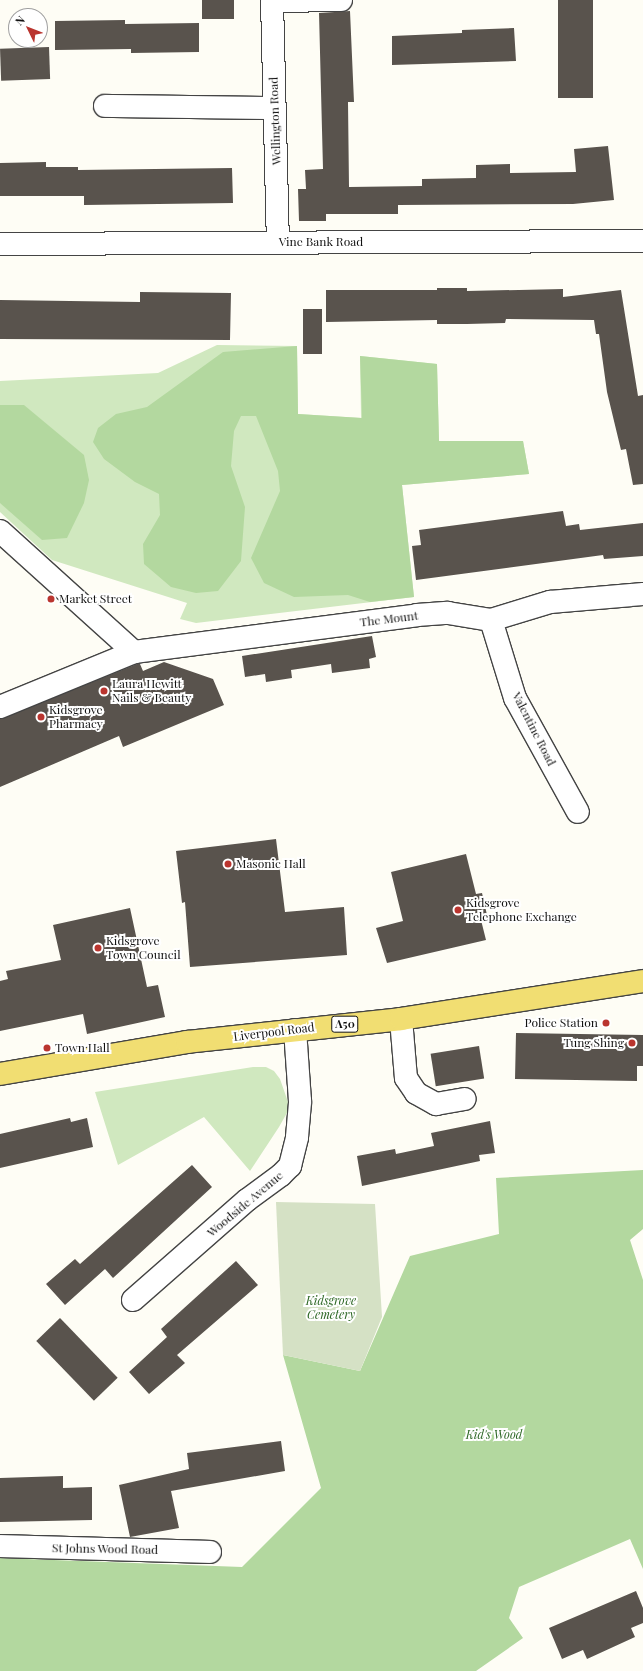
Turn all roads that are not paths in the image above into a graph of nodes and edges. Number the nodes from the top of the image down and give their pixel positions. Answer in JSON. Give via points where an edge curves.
{"nodes":[{"id":1,"x":272,"y":0,"type":"edge"},
{"id":2,"x":341,"y":0,"type":"edge"},
{"id":3,"x":105,"y":106,"type":"dead end"},
{"id":4,"x":274,"y":108,"type":"junction"},
{"id":5,"x":643,"y":241,"type":"edge"},
{"id":6,"x":278,"y":242,"type":"junction"},
{"id":7,"x":0,"y":244,"type":"edge"},
{"id":8,"x":0,"y":530,"type":"edge"},
{"id":9,"x":643,"y":594,"type":"edge"},
{"id":10,"x":491,"y":620,"type":"junction"},
{"id":11,"x":134,"y":652,"type":"junction"},
{"id":12,"x":0,"y":708,"type":"edge"},
{"id":13,"x":578,"y":812,"type":"dead end"},
{"id":14,"x":643,"y":981,"type":"edge"},
{"id":15,"x":401,"y":1019,"type":"junction"},
{"id":16,"x":295,"y":1030,"type":"junction"},
{"id":17,"x":0,"y":1074,"type":"edge"},
{"id":18,"x":465,"y":1099,"type":"dead end"},
{"id":19,"x":133,"y":1300,"type":"dead end"},
{"id":20,"x":0,"y":1546,"type":"edge"},
{"id":21,"x":210,"y":1552,"type":"dead end"}],
"edges":[{"from":1,"to":2,"type":"street"},
{"from":1,"to":4,"type":"street","name":"Wellington Road"},
{"from":3,"to":4,"type":"street"},
{"from":4,"to":6,"type":"street","name":"Wellington Road"},
{"from":5,"to":6,"type":"street","name":"Vine Bank Road"},
{"from":6,"to":7,"type":"street","name":"Vine Bank Road"},
{"from":8,"to":11,"type":"street"},
{"from":9,"to":10,"type":"street","name":"The Mount","via":[[550,602]]},
{"from":10,"to":11,"type":"street","name":"The Mount","via":[[448,613],[417,615]]},
{"from":10,"to":13,"type":"street","name":"Valentine Road","via":[[516,698]]},
{"from":11,"to":12,"type":"street"},
{"from":14,"to":15,"type":"main road","name":"Liverpool Road","number":"A50"},
{"from":15,"to":16,"type":"main road","name":"Liverpool Road","number":"A50"},
{"from":15,"to":18,"type":"street","via":[[406,1078],[416,1093],[436,1104]]},
{"from":16,"to":17,"type":"main road","name":"Liverpool Road","number":"A50","via":[[187,1042]]},
{"from":16,"to":19,"type":"street","name":"Woodside Avenue","via":[[300,1101],[297,1137],[290,1166],[247,1200]]},
{"from":20,"to":21,"type":"street","name":"St Johns Wood Road"}]}
